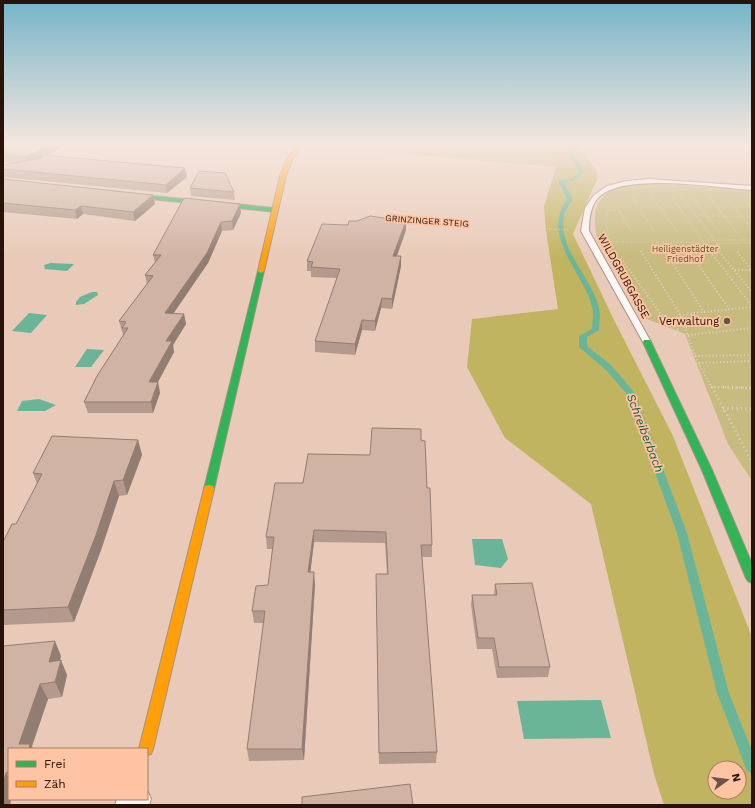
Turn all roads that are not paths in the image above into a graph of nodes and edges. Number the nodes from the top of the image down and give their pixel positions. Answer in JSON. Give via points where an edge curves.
{"nodes":[{"id":1,"x":279,"y":182,"type":"edge"},
{"id":2,"x":640,"y":182,"type":"edge"},
{"id":3,"x":663,"y":182,"type":"edge"},
{"id":4,"x":752,"y":188,"type":"edge"},
{"id":5,"x":112,"y":193,"type":"edge"},
{"id":6,"x":275,"y":211,"type":"junction"},
{"id":7,"x":647,"y":342,"type":"joint"},
{"id":8,"x":752,"y":578,"type":"edge"},
{"id":9,"x":146,"y":748,"type":"edge"}],
"edges":[{"from":1,"to":6,"type":"street"},
{"from":2,"to":7,"type":"lane","name":"WILDGRUBGASSE","via":[[607,188],[591,202],[586,215],[585,231]]},
{"from":3,"to":4,"type":"lane","name":"WILDGRUBGASSE"},
{"from":5,"to":6,"type":"street"},
{"from":6,"to":9,"type":"street"},
{"from":7,"to":8,"type":"street","name":"WILDGRUBGASSE","via":[[708,470]]}]}
